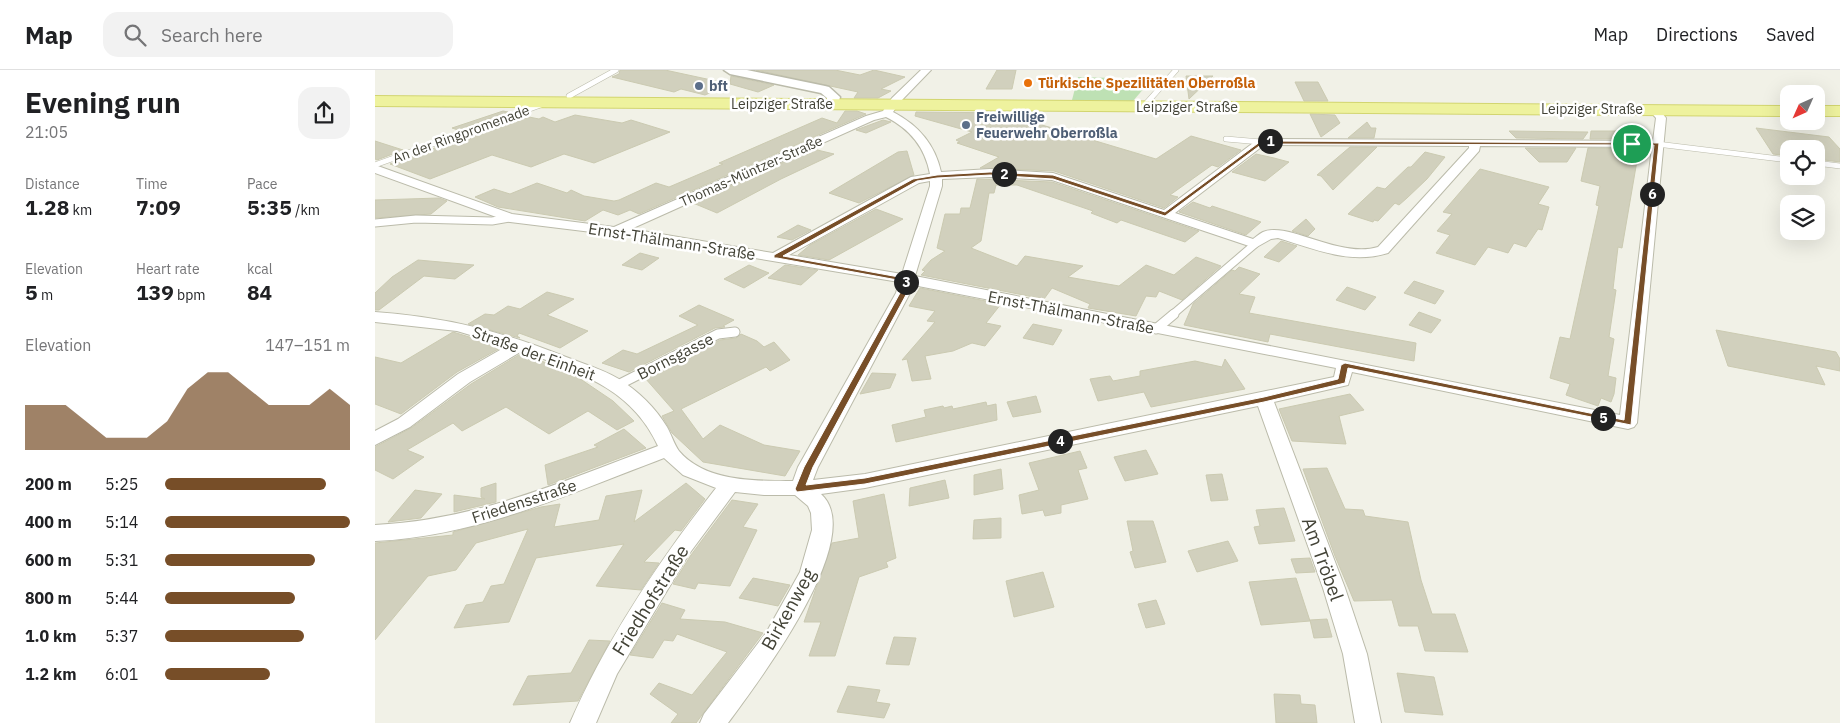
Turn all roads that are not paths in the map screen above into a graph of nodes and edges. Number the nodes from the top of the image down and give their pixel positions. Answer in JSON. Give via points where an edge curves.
{"nodes":[{"id":1,"x":616,"y":70,"type":"edge"},
{"id":2,"x":730,"y":70,"type":"edge"},
{"id":3,"x":926,"y":70,"type":"edge"},
{"id":4,"x":1176,"y":70,"type":"edge"},
{"id":5,"x":815,"y":88,"type":"junction"},
{"id":6,"x":569,"y":96,"type":"dead end"},
{"id":7,"x":375,"y":101,"type":"edge"},
{"id":8,"x":546,"y":103,"type":"junction"},
{"id":9,"x":814,"y":105,"type":"junction"},
{"id":10,"x":833,"y":105,"type":"junction"},
{"id":11,"x":1143,"y":107,"type":"junction"},
{"id":12,"x":889,"y":109,"type":"junction"},
{"id":13,"x":1654,"y":110,"type":"junction"},
{"id":14,"x":1780,"y":110,"type":"edge"},
{"id":15,"x":1825,"y":111,"type":"edge"},
{"id":16,"x":1840,"y":111,"type":"edge"},
{"id":17,"x":1226,"y":140,"type":"dead end"},
{"id":18,"x":1261,"y":142,"type":"junction"},
{"id":19,"x":1474,"y":143,"type":"junction"},
{"id":20,"x":1657,"y":144,"type":"junction"},
{"id":21,"x":1780,"y":159,"type":"edge"},
{"id":22,"x":1825,"y":164,"type":"edge"},
{"id":23,"x":375,"y":165,"type":"edge"},
{"id":24,"x":1840,"y":166,"type":"edge"},
{"id":25,"x":375,"y":169,"type":"edge"},
{"id":26,"x":937,"y":176,"type":"junction"},
{"id":27,"x":1165,"y":214,"type":"junction"},
{"id":28,"x":511,"y":218,"type":"junction"},
{"id":29,"x":375,"y":223,"type":"edge"},
{"id":30,"x":616,"y":231,"type":"junction"},
{"id":31,"x":1255,"y":244,"type":"junction"},
{"id":32,"x":777,"y":256,"type":"junction"},
{"id":33,"x":907,"y":279,"type":"junction"},
{"id":34,"x":375,"y":316,"type":"edge"},
{"id":35,"x":1156,"y":329,"type":"junction"},
{"id":36,"x":735,"y":332,"type":"dead end"},
{"id":37,"x":520,"y":345,"type":"junction"},
{"id":38,"x":1345,"y":365,"type":"junction"},
{"id":39,"x":616,"y":386,"type":"junction"},
{"id":40,"x":1264,"y":400,"type":"junction"},
{"id":41,"x":375,"y":439,"type":"edge"},
{"id":42,"x":668,"y":449,"type":"junction"},
{"id":43,"x":730,"y":484,"type":"junction"},
{"id":44,"x":800,"y":489,"type":"junction"},
{"id":45,"x":375,"y":533,"type":"edge"},
{"id":46,"x":583,"y":723,"type":"edge"},
{"id":47,"x":713,"y":723,"type":"edge"},
{"id":48,"x":1368,"y":723,"type":"edge"}],
"edges":[{"from":1,"to":6,"type":"lane"},
{"from":2,"to":5,"type":"street"},
{"from":3,"to":12,"type":"street"},
{"from":4,"to":11,"type":"lane"},
{"from":5,"to":9,"type":"street","via":[[820,97]]},
{"from":5,"to":10,"type":"street","via":[[832,94]]},
{"from":7,"to":8,"type":"main road","name":"Leipziger Straße"},
{"from":8,"to":9,"type":"main road","name":"Leipziger Straße"},
{"from":8,"to":23,"type":"lane","name":"An der Ringpromenade"},
{"from":9,"to":10,"type":"main road","name":"Leipziger Straße"},
{"from":10,"to":12,"type":"main road","name":"Leipziger Straße"},
{"from":11,"to":12,"type":"main road","name":"Leipziger Straße"},
{"from":11,"to":13,"type":"main road","name":"Leipziger Straße"},
{"from":12,"to":26,"type":"street","via":[[916,131],[927,145]]},
{"from":12,"to":30,"type":"street","name":"Thomas-Müntzer-Straße"},
{"from":13,"to":14,"type":"main road","name":"Leipziger Straße"},
{"from":13,"to":20,"type":"street","via":[[1661,118]]},
{"from":15,"to":16,"type":"main road"},
{"from":17,"to":18,"type":"lane"},
{"from":18,"to":19,"type":"street"},
{"from":18,"to":27,"type":"street"},
{"from":19,"to":20,"type":"street"},
{"from":19,"to":31,"type":"street","via":[[1475,149],[1383,250],[1353,254],[1279,234],[1267,235]]},
{"from":20,"to":21,"type":"lane"},
{"from":20,"to":38,"type":"street","name":"Ernst-Thälmann-Straße","via":[[1628,423]]},
{"from":22,"to":24,"type":"lane"},
{"from":25,"to":28,"type":"street","name":"Ernst-Thälmann-Straße"},
{"from":26,"to":27,"type":"street","via":[[990,173],[1053,177]]},
{"from":26,"to":32,"type":"street","via":[[915,180]]},
{"from":26,"to":33,"type":"street"},
{"from":27,"to":31,"type":"street"},
{"from":28,"to":29,"type":"lane","name":"Ernst-Thälmann-Straße"},
{"from":28,"to":30,"type":"street","name":"Ernst-Thälmann-Straße"},
{"from":30,"to":32,"type":"street","name":"Ernst-Thälmann-Straße"},
{"from":31,"to":35,"type":"lane"},
{"from":32,"to":33,"type":"street","name":"Ernst-Thälmann-Straße"},
{"from":33,"to":35,"type":"street","name":"Ernst-Thälmann-Straße"},
{"from":33,"to":44,"type":"street","via":[[903,293],[808,467]]},
{"from":34,"to":37,"type":"street","name":"Straße der Einheit","via":[[449,325]]},
{"from":35,"to":38,"type":"street","name":"Ernst-Thälmann-Straße"},
{"from":36,"to":39,"type":"lane","name":"Bornsgasse","via":[[717,334]]},
{"from":37,"to":39,"type":"street","name":"Straße der Einheit","via":[[604,378]]},
{"from":37,"to":41,"type":"street","via":[[464,378],[403,423]]},
{"from":38,"to":40,"type":"street","name":"Straße der Einheit","via":[[1342,381]]},
{"from":39,"to":42,"type":"street","name":"Straße der Einheit","via":[[641,406],[657,426]]},
{"from":40,"to":44,"type":"street","name":"Straße der Einheit","via":[[865,481]]},
{"from":40,"to":48,"type":"street","name":"Am Tröbel","via":[[1334,588],[1355,654]]},
{"from":42,"to":43,"type":"street","name":"Straße der Einheit","via":[[694,472]]},
{"from":42,"to":45,"type":"street","name":"Friedensstraße","via":[[499,512],[432,528]]},
{"from":43,"to":44,"type":"street","name":"Straße der Einheit"},
{"from":43,"to":46,"type":"street","name":"Friedhofstraße","via":[[675,557],[608,667]]},
{"from":44,"to":47,"type":"street","name":"Birkenweg","via":[[816,501],[821,513],[822,530],[811,574],[774,640]]}]}
